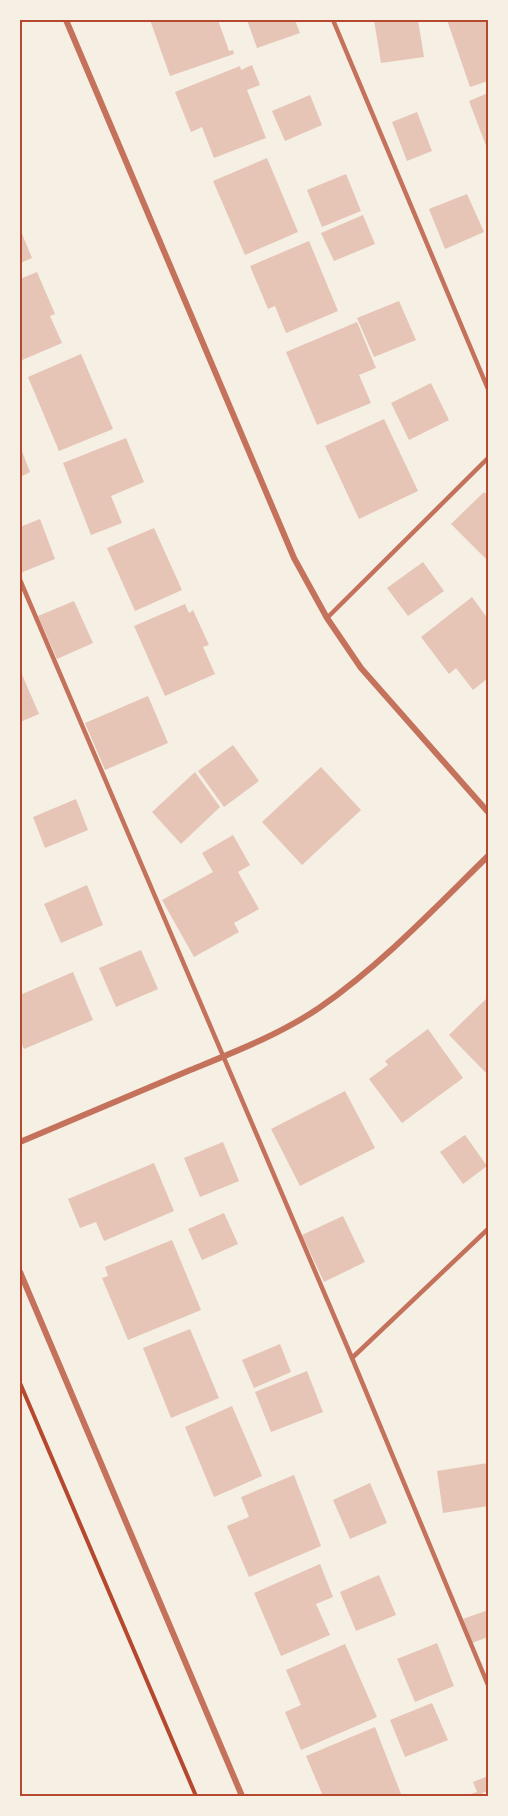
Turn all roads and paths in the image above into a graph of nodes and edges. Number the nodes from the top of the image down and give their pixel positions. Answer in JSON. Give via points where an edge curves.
{"nodes":[{"id":1,"x":66,"y":20,"type":"edge"},
{"id":2,"x":333,"y":20,"type":"edge"},
{"id":3,"x":489,"y":389,"type":"edge"},
{"id":4,"x":489,"y":458,"type":"edge"},
{"id":5,"x":20,"y":580,"type":"edge"},
{"id":6,"x":327,"y":618,"type":"junction"},
{"id":7,"x":489,"y":812,"type":"edge"},
{"id":8,"x":489,"y":856,"type":"edge"},
{"id":9,"x":223,"y":1057,"type":"junction"},
{"id":10,"x":20,"y":1142,"type":"edge"},
{"id":11,"x":489,"y":1229,"type":"edge"},
{"id":12,"x":20,"y":1272,"type":"edge"},
{"id":13,"x":352,"y":1358,"type":"junction"},
{"id":14,"x":20,"y":1383,"type":"edge"},
{"id":15,"x":489,"y":1685,"type":"edge"},
{"id":16,"x":196,"y":1797,"type":"edge"},
{"id":17,"x":242,"y":1797,"type":"edge"}],
"edges":[{"from":1,"to":6,"type":"street","via":[[294,558]]},
{"from":2,"to":3,"type":"lane"},
{"from":4,"to":6,"type":"lane"},
{"from":5,"to":9,"type":"lane"},
{"from":6,"to":7,"type":"street","via":[[361,668]]},
{"from":8,"to":9,"type":"street","via":[[345,989],[274,1033]]},
{"from":9,"to":10,"type":"street"},
{"from":9,"to":13,"type":"lane"},
{"from":11,"to":13,"type":"lane"},
{"from":12,"to":17,"type":"street"},
{"from":13,"to":15,"type":"lane"},
{"from":14,"to":16,"type":"path"}]}
